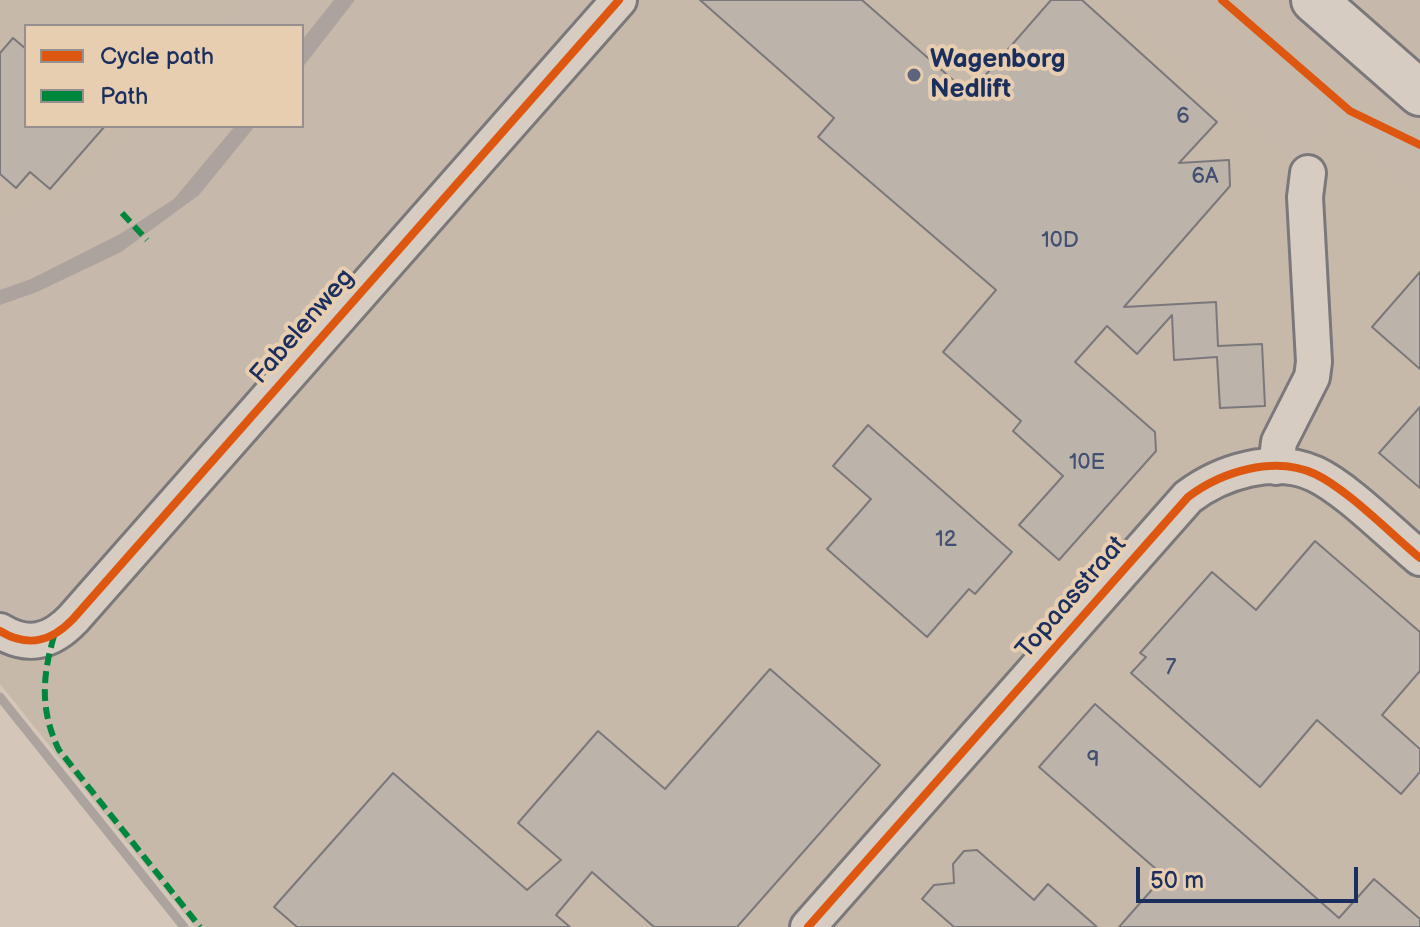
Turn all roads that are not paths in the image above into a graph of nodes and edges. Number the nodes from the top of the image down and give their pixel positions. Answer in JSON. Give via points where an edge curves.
{"nodes":[{"id":1,"x":619,"y":0,"type":"edge"},
{"id":2,"x":1314,"y":0,"type":"edge"},
{"id":3,"x":1420,"y":93,"type":"edge"},
{"id":4,"x":1308,"y":173,"type":"dead end"},
{"id":5,"x":1276,"y":467,"type":"junction"},
{"id":6,"x":1420,"y":558,"type":"edge"},
{"id":7,"x":0,"y":631,"type":"edge"},
{"id":8,"x":808,"y":927,"type":"edge"}],
"edges":[{"from":1,"to":7,"type":"street","name":"Fabelenweg","via":[[73,619],[42,641],[19,640]]},
{"from":2,"to":3,"type":"main road"},
{"from":4,"to":5,"type":"street","via":[[1314,362],[1312,377],[1279,442]]},
{"from":5,"to":6,"type":"street","name":"Topaasstraat","via":[[1314,473]]},
{"from":5,"to":8,"type":"street","name":"Topaasstraat","via":[[1247,468],[1188,497]]}]}
